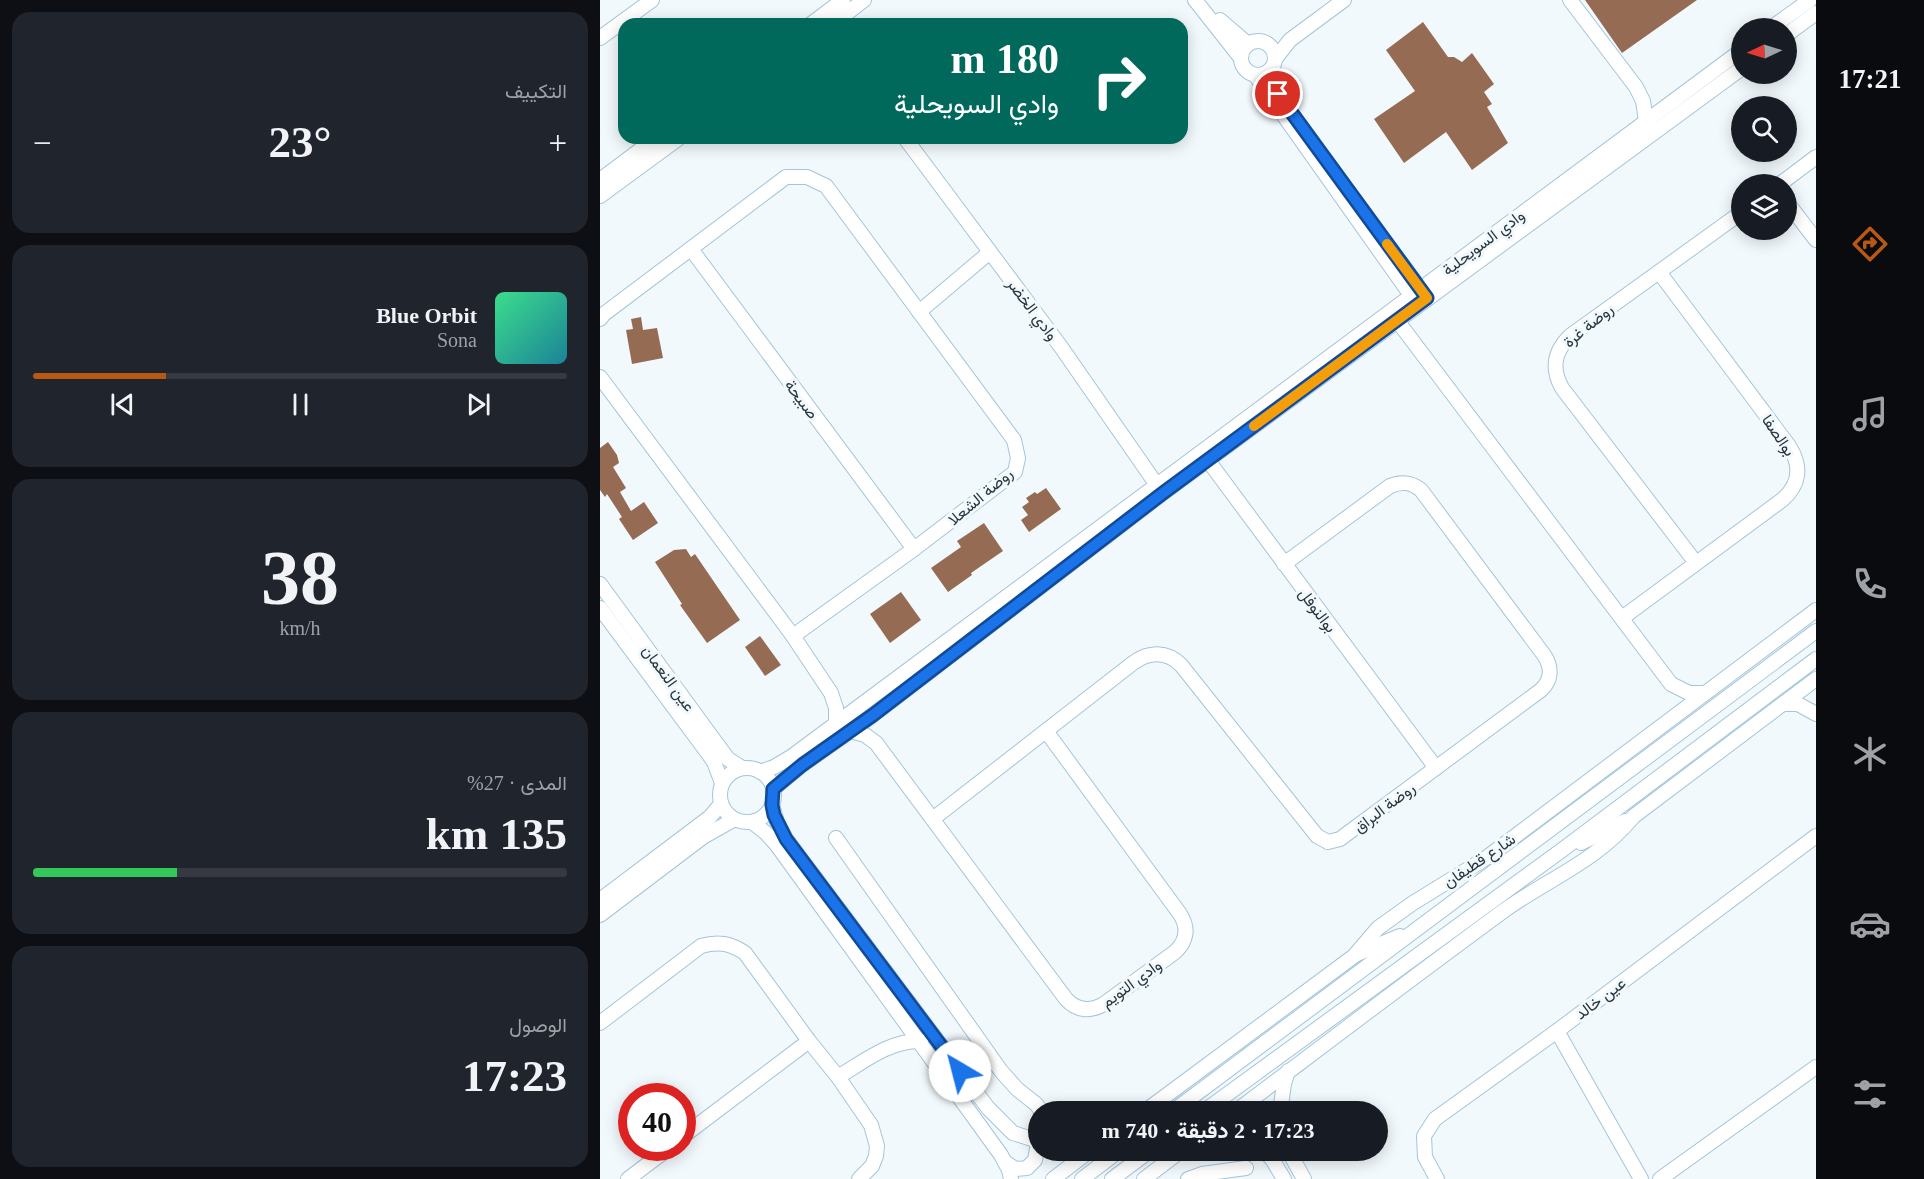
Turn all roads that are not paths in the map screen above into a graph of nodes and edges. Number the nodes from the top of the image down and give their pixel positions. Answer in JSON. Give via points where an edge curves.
{"nodes":[{"id":1,"x":652,"y":0,"type":"edge"},
{"id":2,"x":843,"y":0,"type":"edge"},
{"id":3,"x":864,"y":0,"type":"edge"},
{"id":4,"x":1195,"y":0,"type":"edge"},
{"id":5,"x":1205,"y":0,"type":"edge"},
{"id":6,"x":1330,"y":0,"type":"edge"},
{"id":7,"x":1344,"y":0,"type":"edge"},
{"id":8,"x":1570,"y":0,"type":"edge"},
{"id":9,"x":1813,"y":8,"type":"edge"},
{"id":10,"x":627,"y":18,"type":"edge"},
{"id":11,"x":822,"y":18,"type":"edge"},
{"id":12,"x":841,"y":18,"type":"edge"},
{"id":13,"x":1792,"y":18,"type":"edge"},
{"id":14,"x":1797,"y":23,"type":"edge"},
{"id":15,"x":618,"y":25,"type":"edge"},
{"id":16,"x":600,"y":38,"type":"edge"},
{"id":17,"x":1248,"y":44,"type":"junction"},
{"id":18,"x":1268,"y":45,"type":"junction"},
{"id":19,"x":1240,"y":57,"type":"junction"},
{"id":20,"x":1731,"y":59,"type":"edge"},
{"id":21,"x":1272,"y":65,"type":"junction"},
{"id":22,"x":1255,"y":75,"type":"junction"},
{"id":23,"x":1731,"y":75,"type":"edge"},
{"id":24,"x":1650,"y":127,"type":"junction"},
{"id":25,"x":648,"y":144,"type":"edge"},
{"id":26,"x":671,"y":144,"type":"edge"},
{"id":27,"x":909,"y":144,"type":"edge"},
{"id":28,"x":1816,"y":158,"type":"edge"},
{"id":29,"x":1794,"y":174,"type":"edge"},
{"id":30,"x":600,"y":180,"type":"edge"},
{"id":31,"x":600,"y":196,"type":"edge"},
{"id":32,"x":1797,"y":215,"type":"edge"},
{"id":33,"x":1731,"y":220,"type":"edge"},
{"id":34,"x":1816,"y":240,"type":"edge"},
{"id":35,"x":691,"y":249,"type":"junction"},
{"id":36,"x":990,"y":252,"type":"junction"},
{"id":37,"x":1659,"y":272,"type":"junction"},
{"id":38,"x":1419,"y":297,"type":"junction"},
{"id":39,"x":919,"y":312,"type":"junction"},
{"id":40,"x":1394,"y":315,"type":"junction"},
{"id":41,"x":600,"y":319,"type":"edge"},
{"id":42,"x":600,"y":377,"type":"edge"},
{"id":43,"x":1204,"y":456,"type":"junction"},
{"id":44,"x":1160,"y":488,"type":"junction"},
{"id":45,"x":914,"y":549,"type":"junction"},
{"id":46,"x":1696,"y":563,"type":"junction"},
{"id":47,"x":1284,"y":564,"type":"junction"},
{"id":48,"x":600,"y":584,"type":"edge"},
{"id":49,"x":600,"y":608,"type":"edge"},
{"id":50,"x":1816,"y":610,"type":"edge"},
{"id":51,"x":1622,"y":618,"type":"junction"},
{"id":52,"x":1816,"y":631,"type":"edge"},
{"id":53,"x":793,"y":636,"type":"junction"},
{"id":54,"x":1816,"y":659,"type":"edge"},
{"id":55,"x":1815,"y":680,"type":"edge"},
{"id":56,"x":1671,"y":684,"type":"junction"},
{"id":57,"x":831,"y":693,"type":"junction"},
{"id":58,"x":1703,"y":693,"type":"junction"},
{"id":59,"x":860,"y":704,"type":"junction"},
{"id":60,"x":1783,"y":704,"type":"junction"},
{"id":61,"x":1816,"y":713,"type":"edge"},
{"id":62,"x":873,"y":715,"type":"junction"},
{"id":63,"x":1672,"y":717,"type":"junction"},
{"id":64,"x":836,"y":723,"type":"junction"},
{"id":65,"x":851,"y":731,"type":"junction"},
{"id":66,"x":1046,"y":731,"type":"junction"},
{"id":67,"x":876,"y":743,"type":"junction"},
{"id":68,"x":742,"y":768,"type":"junction"},
{"id":69,"x":1436,"y":768,"type":"junction"},
{"id":70,"x":760,"y":771,"type":"junction"},
{"id":71,"x":722,"y":783,"type":"junction"},
{"id":72,"x":773,"y":789,"type":"junction"},
{"id":73,"x":721,"y":804,"type":"junction"},
{"id":74,"x":772,"y":805,"type":"junction"},
{"id":75,"x":1634,"y":816,"type":"junction"},
{"id":76,"x":934,"y":818,"type":"junction"},
{"id":77,"x":733,"y":820,"type":"junction"},
{"id":78,"x":752,"y":822,"type":"junction"},
{"id":79,"x":1816,"y":836,"type":"edge"},
{"id":80,"x":836,"y":838,"type":"dead end"},
{"id":81,"x":1562,"y":850,"type":"junction"},
{"id":82,"x":600,"y":900,"type":"edge"},
{"id":83,"x":600,"y":915,"type":"edge"},
{"id":84,"x":1421,"y":927,"type":"junction"},
{"id":85,"x":1354,"y":956,"type":"junction"},
{"id":86,"x":603,"y":1015,"type":"edge"},
{"id":87,"x":903,"y":1017,"type":"junction"},
{"id":88,"x":1557,"y":1031,"type":"junction"},
{"id":89,"x":809,"y":1041,"type":"junction"},
{"id":90,"x":921,"y":1041,"type":"junction"},
{"id":91,"x":890,"y":1047,"type":"junction"},
{"id":92,"x":1816,"y":1067,"type":"edge"},
{"id":93,"x":1288,"y":1071,"type":"junction"},
{"id":94,"x":838,"y":1077,"type":"junction"},
{"id":95,"x":1032,"y":1101,"type":"edge"},
{"id":96,"x":1159,"y":1101,"type":"edge"},
{"id":97,"x":1187,"y":1101,"type":"edge"},
{"id":98,"x":1218,"y":1101,"type":"edge"},
{"id":99,"x":1249,"y":1101,"type":"edge"},
{"id":100,"x":1281,"y":1101,"type":"edge"},
{"id":101,"x":696,"y":1126,"type":"edge"},
{"id":102,"x":1028,"y":1138,"type":"edge"},
{"id":103,"x":652,"y":1161,"type":"edge"},
{"id":104,"x":1034,"y":1161,"type":"edge"},
{"id":105,"x":1077,"y":1161,"type":"edge"},
{"id":106,"x":1106,"y":1161,"type":"edge"},
{"id":107,"x":1136,"y":1161,"type":"edge"},
{"id":108,"x":1168,"y":1161,"type":"edge"},
{"id":109,"x":1272,"y":1161,"type":"edge"},
{"id":110,"x":1294,"y":1161,"type":"edge"},
{"id":111,"x":1005,"y":1162,"type":"junction"},
{"id":112,"x":1246,"y":1168,"type":"dead end"},
{"id":113,"x":628,"y":1179,"type":"edge"},
{"id":114,"x":859,"y":1179,"type":"edge"},
{"id":115,"x":1011,"y":1179,"type":"edge"},
{"id":116,"x":1053,"y":1179,"type":"edge"},
{"id":117,"x":1082,"y":1179,"type":"edge"},
{"id":118,"x":1112,"y":1179,"type":"edge"},
{"id":119,"x":1144,"y":1179,"type":"edge"},
{"id":120,"x":1188,"y":1179,"type":"edge"},
{"id":121,"x":1284,"y":1179,"type":"edge"},
{"id":122,"x":1304,"y":1179,"type":"edge"},
{"id":123,"x":1437,"y":1179,"type":"edge"},
{"id":124,"x":1641,"y":1179,"type":"edge"},
{"id":125,"x":1660,"y":1179,"type":"edge"}],
"edges":[{"from":1,"to":10,"type":"street"},
{"from":2,"to":11,"type":"street"},
{"from":3,"to":12,"type":"street"},
{"from":4,"to":19,"type":"street"},
{"from":5,"to":17,"type":"street","via":[[1220,20]]},
{"from":6,"to":18,"type":"street"},
{"from":7,"to":21,"type":"street","via":[[1290,40]]},
{"from":8,"to":24,"type":"street","via":[[1636,87]]},
{"from":9,"to":13,"type":"street"},
{"from":9,"to":14,"type":"street"},
{"from":15,"to":16,"type":"street"},
{"from":17,"to":18,"type":"street","via":[[1258,41]]},
{"from":17,"to":19,"type":"street"},
{"from":18,"to":21,"type":"street","via":[[1274,54]]},
{"from":19,"to":22,"type":"street","via":[[1246,71]]},
{"from":20,"to":24,"type":"street","name":"وادي السويحلية"},
{"from":21,"to":22,"type":"street","via":[[1263,75]]},
{"from":21,"to":38,"type":"street","via":[[1278,94]]},
{"from":22,"to":38,"type":"street"},
{"from":23,"to":24,"type":"street","name":"وادي السويحلية"},
{"from":24,"to":38,"type":"street","name":"وادي السويحلية"},
{"from":25,"to":30,"type":"street"},
{"from":26,"to":31,"type":"street"},
{"from":27,"to":36,"type":"street","name":"وادي الخضر"},
{"from":28,"to":29,"type":"street"},
{"from":32,"to":34,"type":"street"},
{"from":33,"to":37,"type":"street","name":"روضة غرة"},
{"from":35,"to":39,"type":"street","name":"روضة الشعلا","via":[[786,177],[807,177],[826,186]]},
{"from":35,"to":41,"type":"street","name":"روضة الشعلا"},
{"from":35,"to":45,"type":"street","name":"صبيحة"},
{"from":36,"to":39,"type":"street"},
{"from":36,"to":44,"type":"street","name":"وادي الخضر"},
{"from":37,"to":46,"type":"street","name":"بوالصفا","via":[[1790,446],[1798,465],[1790,494]]},
{"from":37,"to":46,"type":"street","name":"روضة غرة","via":[[1570,336],[1556,354],[1555,366],[1562,387]]},
{"from":38,"to":40,"type":"street","name":"وادي السويحلية"},
{"from":39,"to":45,"type":"street","name":"روضة الشعلا","via":[[1014,440],[1018,458],[1015,472]]},
{"from":40,"to":43,"type":"street","name":"وادي السويحلية"},
{"from":40,"to":51,"type":"street"},
{"from":42,"to":53,"type":"street"},
{"from":43,"to":44,"type":"street","name":"وادي السويحلية"},
{"from":43,"to":47,"type":"street","name":"بوالنوفل"},
{"from":44,"to":59,"type":"street","name":"وادي السويحلية"},
{"from":44,"to":62,"type":"street","name":"وادي السويحلية"},
{"from":45,"to":53,"type":"street","name":"روضة الشعلا"},
{"from":46,"to":51,"type":"street","name":"بوالصفا"},
{"from":47,"to":69,"type":"street","name":"بوالنوفل"},
{"from":47,"to":69,"type":"street","name":"روضة البراق","via":[[1390,486],[1409,483],[1421,490],[1549,665],[1545,686]]},
{"from":48,"to":68,"type":"street","name":"عين النعمان","via":[[728,759]]},
{"from":49,"to":71,"type":"street","name":"عين النعمان","via":[[714,762]]},
{"from":50,"to":58,"type":"street","name":"شارع قطيفان"},
{"from":51,"to":56,"type":"street"},
{"from":52,"to":84,"type":"street","name":"شارع قطيفان"},
{"from":53,"to":57,"type":"street"},
{"from":54,"to":81,"type":"street"},
{"from":55,"to":60,"type":"street"},
{"from":55,"to":61,"type":"street","via":[[1812,695]]},
{"from":56,"to":58,"type":"street","via":[[1683,692]]},
{"from":56,"to":63,"type":"street"},
{"from":57,"to":59,"type":"street"},
{"from":57,"to":64,"type":"street"},
{"from":58,"to":63,"type":"street","name":"شارع قطيفان"},
{"from":59,"to":64,"type":"street","name":"وادي السويحلية"},
{"from":60,"to":61,"type":"street","via":[[1805,706]]},
{"from":60,"to":75,"type":"street"},
{"from":62,"to":65,"type":"street","name":"وادي السويحلية"},
{"from":62,"to":67,"type":"street"},
{"from":63,"to":85,"type":"street","name":"شارع قطيفان","via":[[1486,858],[1378,928]]},
{"from":64,"to":70,"type":"street","name":"وادي السويحلية","via":[[782,763]]},
{"from":65,"to":67,"type":"street","name":"وادي التويم"},
{"from":65,"to":72,"type":"street","name":"وادي السويحلية"},
{"from":66,"to":69,"type":"street","name":"روضة البراق","via":[[1139,659],[1160,654],[1181,665],[1323,842],[1340,839]]},
{"from":66,"to":76,"type":"street","name":"روضة البراق"},
{"from":66,"to":76,"type":"street","name":"وادي التويم","via":[[1184,920],[1184,941],[1175,951],[1098,1007],[1075,1007]]},
{"from":67,"to":76,"type":"street","name":"وادي التويم"},
{"from":68,"to":70,"type":"street"},
{"from":68,"to":71,"type":"street"},
{"from":70,"to":72,"type":"street"},
{"from":71,"to":73,"type":"street"},
{"from":72,"to":74,"type":"street"},
{"from":73,"to":77,"type":"street"},
{"from":73,"to":82,"type":"street","via":[[710,817]]},
{"from":74,"to":78,"type":"street","via":[[761,819]]},
{"from":74,"to":102,"type":"street","via":[[786,839],[988,1108],[1013,1132]]},
{"from":75,"to":81,"type":"street"},
{"from":75,"to":93,"type":"street","via":[[1592,857],[1504,911]]},
{"from":77,"to":78,"type":"street"},
{"from":77,"to":83,"type":"street","via":[[703,837]]},
{"from":78,"to":87,"type":"street","via":[[776,844]]},
{"from":79,"to":88,"type":"street","name":"عين خالد"},
{"from":80,"to":95,"type":"street","via":[[1001,1071]]},
{"from":81,"to":98,"type":"street"},
{"from":84,"to":85,"type":"street"},
{"from":84,"to":97,"type":"street","name":"شارع قطيفان"},
{"from":85,"to":96,"type":"street","name":"شارع قطيفان"},
{"from":86,"to":89,"type":"street","via":[[701,946],[724,943],[745,953]]},
{"from":87,"to":90,"type":"street"},
{"from":87,"to":91,"type":"street"},
{"from":88,"to":123,"type":"street","name":"عين خالد","via":[[1435,1119],[1424,1136],[1425,1157]]},
{"from":88,"to":124,"type":"street"},
{"from":89,"to":94,"type":"street"},
{"from":89,"to":101,"type":"street"},
{"from":90,"to":91,"type":"street"},
{"from":90,"to":111,"type":"street"},
{"from":91,"to":94,"type":"street"},
{"from":92,"to":125,"type":"street"},
{"from":93,"to":99,"type":"street"},
{"from":93,"to":100,"type":"street"},
{"from":94,"to":114,"type":"street","via":[[875,1135],[876,1156]]},
{"from":103,"to":113,"type":"street"},
{"from":104,"to":111,"type":"street","via":[[1027,1168],[1015,1169]]},
{"from":105,"to":116,"type":"street"},
{"from":106,"to":117,"type":"street"},
{"from":107,"to":118,"type":"street"},
{"from":108,"to":119,"type":"street"},
{"from":109,"to":121,"type":"street"},
{"from":110,"to":122,"type":"street"},
{"from":111,"to":115,"type":"street"},
{"from":112,"to":120,"type":"street"}]}
